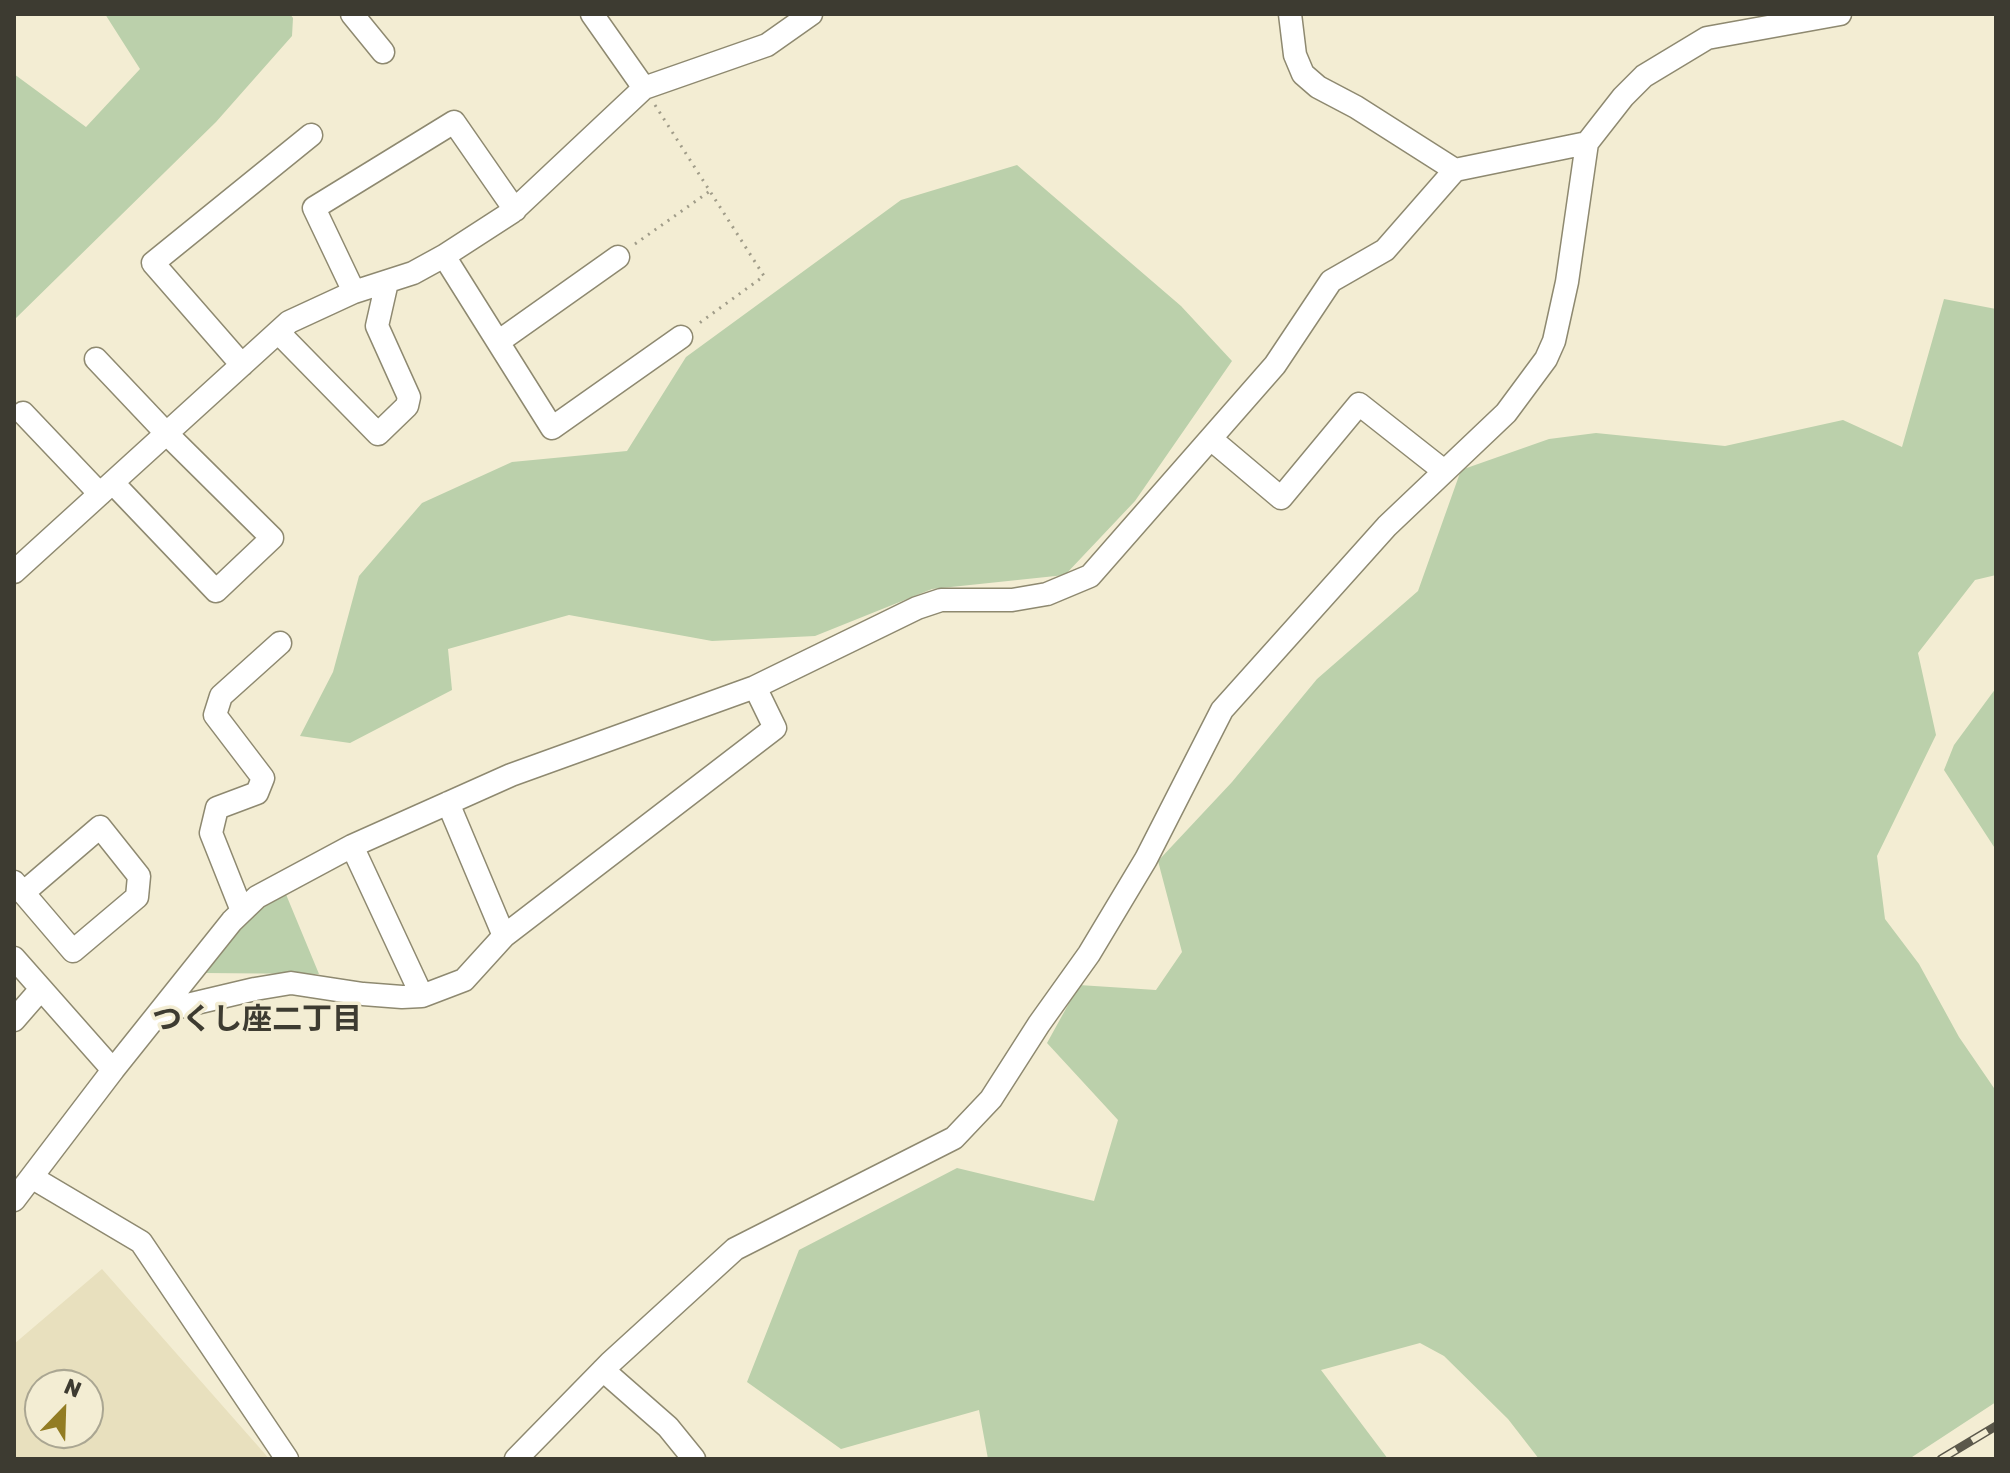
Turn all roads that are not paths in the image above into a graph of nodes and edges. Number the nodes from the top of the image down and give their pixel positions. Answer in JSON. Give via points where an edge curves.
{"nodes":[{"id":1,"x":352,"y":14,"type":"edge"},
{"id":2,"x":592,"y":14,"type":"edge"},
{"id":3,"x":811,"y":14,"type":"edge"},
{"id":4,"x":1290,"y":14,"type":"edge"},
{"id":5,"x":1840,"y":14,"type":"edge"},
{"id":6,"x":383,"y":52,"type":"dead end"},
{"id":7,"x":644,"y":88,"type":"junction"},
{"id":8,"x":311,"y":135,"type":"dead end"},
{"id":9,"x":1587,"y":143,"type":"junction"},
{"id":10,"x":1455,"y":170,"type":"junction"},
{"id":11,"x":515,"y":210,"type":"junction"},
{"id":12,"x":444,"y":256,"type":"junction"},
{"id":13,"x":618,"y":257,"type":"road end"},
{"id":14,"x":387,"y":282,"type":"junction"},
{"id":15,"x":354,"y":292,"type":"junction"},
{"id":16,"x":278,"y":332,"type":"junction"},
{"id":17,"x":681,"y":337,"type":"road end"},
{"id":18,"x":498,"y":342,"type":"junction"},
{"id":19,"x":96,"y":359,"type":"dead end"},
{"id":20,"x":242,"y":365,"type":"junction"},
{"id":21,"x":23,"y":413,"type":"dead end"},
{"id":22,"x":167,"y":434,"type":"junction"},
{"id":23,"x":1211,"y":439,"type":"junction"},
{"id":24,"x":1444,"y":471,"type":"junction"},
{"id":25,"x":106,"y":489,"type":"junction"},
{"id":26,"x":14,"y":572,"type":"edge"},
{"id":27,"x":280,"y":643,"type":"dead end"},
{"id":28,"x":755,"y":687,"type":"junction"},
{"id":29,"x":448,"y":803,"type":"junction"},
{"id":30,"x":352,"y":846,"type":"junction"},
{"id":31,"x":18,"y":887,"type":"edge"},
{"id":32,"x":242,"y":911,"type":"junction"},
{"id":33,"x":504,"y":936,"type":"junction"},
{"id":34,"x":14,"y":958,"type":"edge"},
{"id":35,"x":41,"y":989,"type":"junction"},
{"id":36,"x":422,"y":996,"type":"junction"},
{"id":37,"x":162,"y":1011,"type":"junction"},
{"id":38,"x":14,"y":1020,"type":"edge"},
{"id":39,"x":113,"y":1070,"type":"junction"},
{"id":40,"x":33,"y":1178,"type":"junction"},
{"id":41,"x":14,"y":1200,"type":"edge"},
{"id":42,"x":603,"y":1370,"type":"junction"},
{"id":43,"x":287,"y":1459,"type":"edge"},
{"id":44,"x":516,"y":1459,"type":"edge"},
{"id":45,"x":694,"y":1459,"type":"edge"}],
"edges":[{"from":1,"to":6,"type":"street"},
{"from":2,"to":7,"type":"street"},
{"from":3,"to":7,"type":"street","via":[[767,45]]},
{"from":4,"to":10,"type":"street","via":[[1303,74]]},
{"from":5,"to":9,"type":"street","via":[[1707,38],[1644,76]]},
{"from":7,"to":11,"type":"street"},
{"from":8,"to":20,"type":"street","via":[[153,263]]},
{"from":9,"to":10,"type":"street"},
{"from":9,"to":24,"type":"street","via":[[1554,341],[1506,413]]},
{"from":10,"to":23,"type":"street","via":[[1385,250],[1331,281],[1275,365]]},
{"from":11,"to":12,"type":"street"},
{"from":11,"to":15,"type":"street","via":[[454,122],[314,208]]},
{"from":12,"to":14,"type":"street"},
{"from":12,"to":18,"type":"street"},
{"from":13,"to":18,"type":"street"},
{"from":14,"to":15,"type":"street"},
{"from":14,"to":16,"type":"street","via":[[377,326],[409,397],[407,406],[378,434]]},
{"from":15,"to":16,"type":"street"},
{"from":16,"to":20,"type":"street"},
{"from":17,"to":18,"type":"street","via":[[552,428]]},
{"from":19,"to":22,"type":"street"},
{"from":20,"to":22,"type":"street"},
{"from":21,"to":25,"type":"street"},
{"from":22,"to":25,"type":"street"},
{"from":22,"to":25,"type":"street","via":[[272,538],[216,591]]},
{"from":23,"to":24,"type":"street","via":[[1281,498],[1359,404]]},
{"from":23,"to":28,"type":"street","via":[[1090,576],[1047,594],[1012,600],[941,600]]},
{"from":24,"to":42,"type":"street","via":[[1387,526],[1222,710],[1146,859],[991,1099],[954,1138],[735,1249]]},
{"from":25,"to":26,"type":"street"},
{"from":27,"to":32,"type":"street","via":[[221,696],[215,715],[263,778],[257,793],[217,808],[211,833]]},
{"from":28,"to":29,"type":"street"},
{"from":28,"to":33,"type":"street","via":[[775,728]]},
{"from":29,"to":30,"type":"street"},
{"from":29,"to":33,"type":"street"},
{"from":30,"to":32,"type":"street","via":[[257,897]]},
{"from":30,"to":36,"type":"street"},
{"from":31,"to":31,"type":"street","via":[[73,951],[137,897],[139,876],[100,827]]},
{"from":32,"to":37,"type":"street"},
{"from":33,"to":36,"type":"street","via":[[464,980]]},
{"from":34,"to":35,"type":"street"},
{"from":35,"to":38,"type":"street"},
{"from":35,"to":39,"type":"street"},
{"from":36,"to":37,"type":"street","via":[[291,983]]},
{"from":37,"to":39,"type":"street"},
{"from":39,"to":40,"type":"street"},
{"from":40,"to":41,"type":"street"},
{"from":40,"to":43,"type":"street","via":[[141,1242]]},
{"from":42,"to":44,"type":"street"},
{"from":42,"to":45,"type":"street","via":[[668,1427]]}]}
